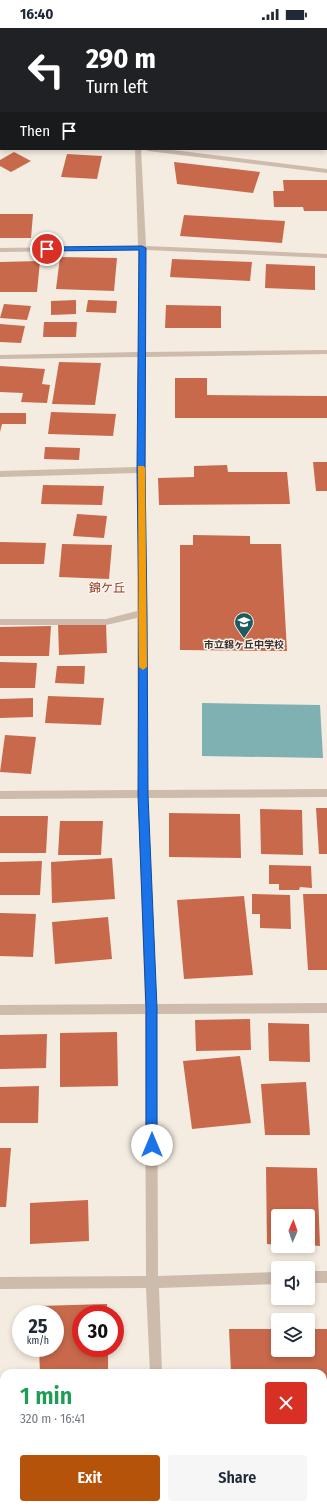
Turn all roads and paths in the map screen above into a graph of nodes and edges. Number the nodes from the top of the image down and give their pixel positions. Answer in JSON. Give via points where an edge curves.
{"nodes":[{"id":1,"x":138,"y":150,"type":"edge"},
{"id":2,"x":156,"y":150,"type":"edge"},
{"id":3,"x":327,"y":171,"type":"edge"},
{"id":4,"x":142,"y":248,"type":"junction"},
{"id":5,"x":0,"y":250,"type":"edge"},
{"id":6,"x":327,"y":256,"type":"edge"},
{"id":7,"x":327,"y":352,"type":"edge"},
{"id":8,"x":141,"y":355,"type":"junction"},
{"id":9,"x":0,"y":357,"type":"edge"},
{"id":10,"x":141,"y":470,"type":"junction"},
{"id":11,"x":0,"y":474,"type":"edge"},
{"id":12,"x":143,"y":613,"type":"junction"},
{"id":13,"x":0,"y":622,"type":"edge"},
{"id":14,"x":327,"y":792,"type":"edge"},
{"id":15,"x":143,"y":795,"type":"junction"},
{"id":16,"x":0,"y":796,"type":"edge"},
{"id":17,"x":152,"y":1008,"type":"junction"},
{"id":18,"x":327,"y":1008,"type":"edge"},
{"id":19,"x":0,"y":1010,"type":"edge"},
{"id":20,"x":315,"y":1277,"type":"edge"},
{"id":21,"x":327,"y":1277,"type":"edge"},
{"id":22,"x":271,"y":1278,"type":"edge"},
{"id":23,"x":152,"y":1282,"type":"junction"},
{"id":24,"x":0,"y":1283,"type":"edge"},
{"id":25,"x":156,"y":1369,"type":"edge"}],
"edges":[{"from":1,"to":4,"type":"street"},
{"from":2,"to":3,"type":"street"},
{"from":4,"to":5,"type":"street"},
{"from":4,"to":6,"type":"street"},
{"from":4,"to":8,"type":"street"},
{"from":7,"to":8,"type":"street"},
{"from":8,"to":9,"type":"street"},
{"from":8,"to":10,"type":"street"},
{"from":10,"to":11,"type":"street"},
{"from":10,"to":12,"type":"street"},
{"from":12,"to":13,"type":"street","via":[[106,622]]},
{"from":12,"to":15,"type":"street"},
{"from":14,"to":15,"type":"street"},
{"from":15,"to":16,"type":"street"},
{"from":15,"to":17,"type":"street"},
{"from":17,"to":18,"type":"street"},
{"from":17,"to":19,"type":"street"},
{"from":17,"to":23,"type":"street"},
{"from":20,"to":21,"type":"street"},
{"from":22,"to":23,"type":"street"},
{"from":23,"to":24,"type":"street"},
{"from":23,"to":25,"type":"street"}]}
